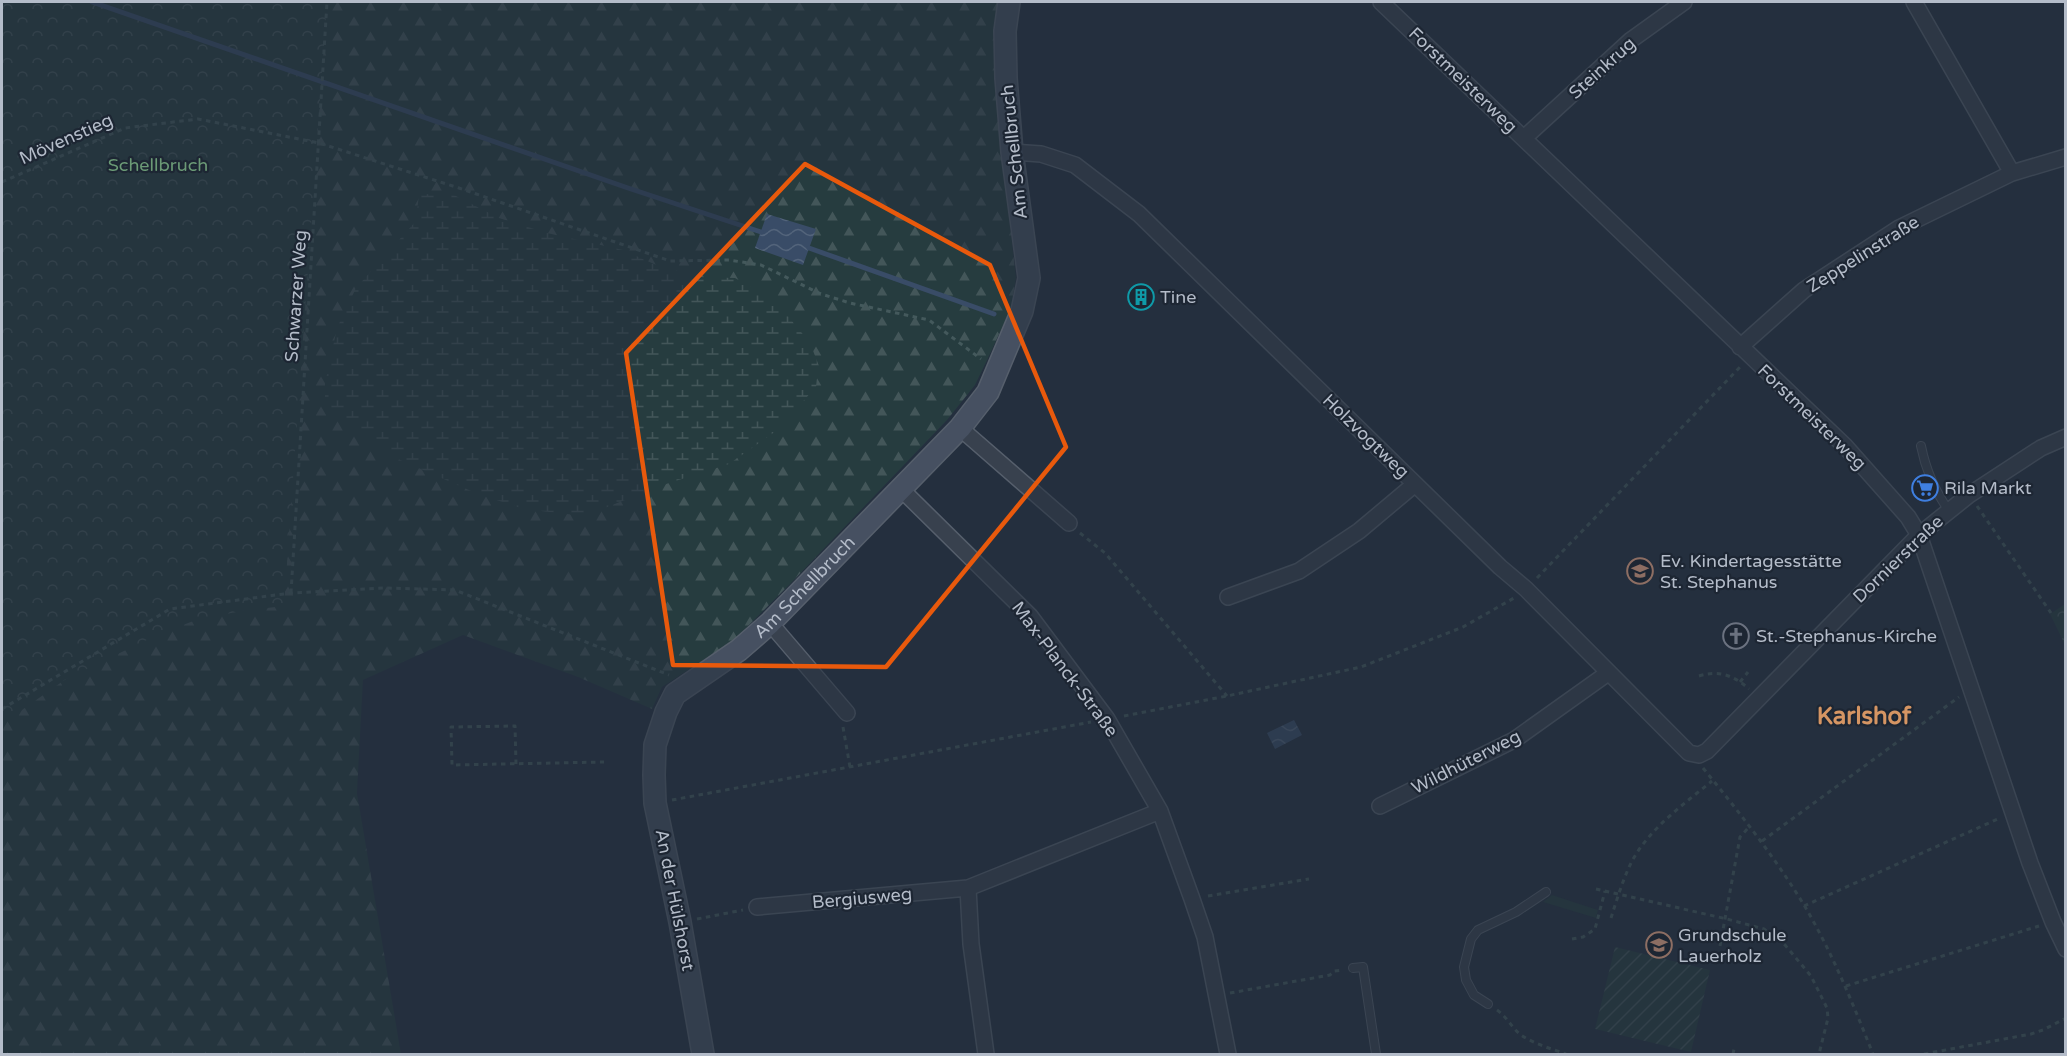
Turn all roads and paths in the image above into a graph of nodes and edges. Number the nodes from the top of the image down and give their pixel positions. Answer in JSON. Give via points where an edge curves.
{"nodes":[{"id":1,"x":327,"y":2,"type":"edge"},
{"id":2,"x":1009,"y":2,"type":"edge"},
{"id":3,"x":1381,"y":2,"type":"edge"},
{"id":4,"x":1684,"y":2,"type":"edge"},
{"id":5,"x":1914,"y":2,"type":"edge"},
{"id":6,"x":1524,"y":138,"type":"junction"},
{"id":7,"x":319,"y":143,"type":"junction"},
{"id":8,"x":1012,"y":152,"type":"junction"},
{"id":9,"x":2066,"y":157,"type":"edge"},
{"id":10,"x":2012,"y":173,"type":"junction"},
{"id":11,"x":2,"y":182,"type":"edge"},
{"id":12,"x":1745,"y":352,"type":"junction"},
{"id":13,"x":998,"y":370,"type":"junction"},
{"id":14,"x":960,"y":428,"type":"junction"},
{"id":15,"x":2066,"y":437,"type":"edge"},
{"id":16,"x":1922,"y":446,"type":"dead end"},
{"id":17,"x":1415,"y":484,"type":"junction"},
{"id":18,"x":900,"y":488,"type":"junction"},
{"id":19,"x":1969,"y":495,"type":"junction"},
{"id":20,"x":1949,"y":511,"type":"junction"},
{"id":21,"x":1069,"y":523,"type":"joint"},
{"id":22,"x":1919,"y":535,"type":"junction"},
{"id":23,"x":1526,"y":589,"type":"junction"},
{"id":24,"x":291,"y":593,"type":"junction"},
{"id":25,"x":1228,"y":597,"type":"dead end"},
{"id":26,"x":2051,"y":613,"type":"dead end"},
{"id":27,"x":770,"y":623,"type":"junction"},
{"id":28,"x":1748,"y":672,"type":"dead end"},
{"id":29,"x":1608,"y":673,"type":"junction"},
{"id":30,"x":1699,"y":676,"type":"dead end"},
{"id":31,"x":1740,"y":682,"type":"junction"},
{"id":32,"x":690,"y":683,"type":"junction"},
{"id":33,"x":1970,"y":688,"type":"junction"},
{"id":34,"x":1227,"y":696,"type":"junction"},
{"id":35,"x":1759,"y":699,"type":"junction"},
{"id":36,"x":843,"y":708,"type":"joint"},
{"id":37,"x":2,"y":709,"type":"edge"},
{"id":38,"x":1107,"y":719,"type":"junction"},
{"id":39,"x":655,"y":745,"type":"joint"},
{"id":40,"x":1699,"y":755,"type":"junction"},
{"id":41,"x":604,"y":762,"type":"dead end"},
{"id":42,"x":516,"y":764,"type":"junction"},
{"id":43,"x":850,"y":767,"type":"junction"},
{"id":44,"x":1713,"y":780,"type":"junction"},
{"id":45,"x":655,"y":803,"type":"junction"},
{"id":46,"x":1380,"y":806,"type":"dead end"},
{"id":47,"x":1160,"y":811,"type":"junction"},
{"id":48,"x":2012,"y":812,"type":"junction"},
{"id":49,"x":1750,"y":826,"type":"junction"},
{"id":50,"x":1762,"y":841,"type":"junction"},
{"id":51,"x":1309,"y":879,"type":"dead end"},
{"id":52,"x":968,"y":888,"type":"junction"},
{"id":53,"x":1596,"y":889,"type":"dead end"},
{"id":54,"x":1605,"y":891,"type":"junction"},
{"id":55,"x":1546,"y":892,"type":"dead end"},
{"id":56,"x":1618,"y":894,"type":"junction"},
{"id":57,"x":1192,"y":899,"type":"junction"},
{"id":58,"x":1804,"y":906,"type":"junction"},
{"id":59,"x":757,"y":907,"type":"joint"},
{"id":60,"x":1611,"y":918,"type":"dead end"},
{"id":61,"x":1726,"y":919,"type":"junction"},
{"id":62,"x":680,"y":922,"type":"junction"},
{"id":63,"x":2052,"y":922,"type":"junction"},
{"id":64,"x":1572,"y":939,"type":"dead end"},
{"id":65,"x":1720,"y":946,"type":"dead end"},
{"id":66,"x":2066,"y":949,"type":"edge"},
{"id":67,"x":1353,"y":968,"type":"joint"},
{"id":68,"x":1846,"y":986,"type":"junction"},
{"id":69,"x":1216,"y":995,"type":"junction"},
{"id":70,"x":1488,"y":1004,"type":"joint"},
{"id":71,"x":2066,"y":1018,"type":"edge"},
{"id":72,"x":1734,"y":1049,"type":"dead end"},
{"id":73,"x":703,"y":1054,"type":"edge"},
{"id":74,"x":986,"y":1054,"type":"edge"},
{"id":75,"x":1228,"y":1054,"type":"edge"},
{"id":76,"x":1376,"y":1054,"type":"edge"},
{"id":77,"x":1566,"y":1054,"type":"edge"},
{"id":78,"x":1733,"y":1054,"type":"edge"},
{"id":79,"x":1819,"y":1054,"type":"edge"},
{"id":80,"x":1873,"y":1054,"type":"edge"},
{"id":81,"x":1924,"y":1054,"type":"edge"}],
"edges":[{"from":1,"to":7,"type":"path","name":"Schwarzer Weg"},
{"from":2,"to":8,"type":"street","name":"Am Schellbruch","via":[[1005,31]]},
{"from":3,"to":6,"type":"street","name":"Forstmeisterweg"},
{"from":4,"to":6,"type":"street","name":"Steinkrug","via":[[1632,40]]},
{"from":5,"to":10,"type":"street"},
{"from":6,"to":12,"type":"street","name":"Forstmeisterweg"},
{"from":7,"to":11,"type":"path","name":"Mövenstieg","via":[[198,119],[125,128]]},
{"from":7,"to":13,"type":"path","name":"Mövenstieg","via":[[670,261],[729,260],[761,265],[821,294],[929,320]]},
{"from":7,"to":24,"type":"path","name":"Schwarzer Weg"},
{"from":8,"to":13,"type":"street","name":"Am Schellbruch","via":[[1029,278],[1022,311]]},
{"from":8,"to":17,"type":"street","name":"Holzvogtweg","via":[[1041,154],[1075,165],[1139,214]]},
{"from":9,"to":10,"type":"street","name":"Zeppelinstraße"},
{"from":10,"to":12,"type":"street","name":"Zeppelinstraße","via":[[1899,228],[1804,290]]},
{"from":12,"to":22,"type":"street","name":"Forstmeisterweg","via":[[1845,446],[1908,517]]},
{"from":12,"to":23,"type":"path"},
{"from":13,"to":14,"type":"street","name":"Am Schellbruch","via":[[988,392]]},
{"from":14,"to":18,"type":"street","name":"Am Schellbruch"},
{"from":14,"to":21,"type":"street"},
{"from":15,"to":19,"type":"street","name":"Dornierstraße","via":[[2041,448]]},
{"from":16,"to":20,"type":"lane","via":[[1936,493]]},
{"from":17,"to":23,"type":"street","name":"Holzvogtweg"},
{"from":17,"to":25,"type":"street","via":[[1359,531],[1299,571]]},
{"from":18,"to":27,"type":"street","name":"Am Schellbruch"},
{"from":18,"to":38,"type":"street","name":"Max-Planck-Straße","via":[[1030,616]]},
{"from":19,"to":20,"type":"street","name":"Dornierstraße"},
{"from":19,"to":26,"type":"path"},
{"from":20,"to":22,"type":"street","name":"Dornierstraße"},
{"from":21,"to":34,"type":"path","via":[[1105,553]]},
{"from":22,"to":33,"type":"street","name":"Forstmeisterweg"},
{"from":22,"to":35,"type":"street","name":"Dornierstraße"},
{"from":23,"to":29,"type":"street","name":"Holzvogtweg"},
{"from":23,"to":34,"type":"path","via":[[1463,627],[1361,666]]},
{"from":24,"to":32,"type":"path","via":[[383,588],[455,590]]},
{"from":24,"to":37,"type":"path","via":[[170,609]]},
{"from":27,"to":32,"type":"street","name":"Am Schellbruch"},
{"from":27,"to":36,"type":"street"},
{"from":28,"to":31,"type":"path"},
{"from":29,"to":40,"type":"street","name":"Holzvogtweg","via":[[1689,753]]},
{"from":29,"to":46,"type":"street","name":"Wildhüterweg","via":[[1514,740]]},
{"from":30,"to":31,"type":"path","via":[[1725,674]]},
{"from":31,"to":35,"type":"path"},
{"from":32,"to":39,"type":"street","name":"Am Schellbruch","via":[[675,694]]},
{"from":33,"to":48,"type":"street","name":"Forstmeisterweg"},
{"from":33,"to":50,"type":"path"},
{"from":34,"to":38,"type":"path"},
{"from":35,"to":40,"type":"street","name":"Dornierstraße"},
{"from":36,"to":43,"type":"path"},
{"from":38,"to":43,"type":"path"},
{"from":38,"to":47,"type":"street","name":"Max-Planck-Straße"},
{"from":39,"to":45,"type":"street","name":"An der Hülshorst"},
{"from":40,"to":44,"type":"path","via":[[1701,767]]},
{"from":41,"to":42,"type":"path"},
{"from":42,"to":42,"type":"path","via":[[452,765],[452,727],[516,726]]},
{"from":43,"to":45,"type":"path"},
{"from":44,"to":49,"type":"path"},
{"from":44,"to":56,"type":"path","via":[[1652,834],[1632,860]]},
{"from":45,"to":62,"type":"street","name":"An der Hülshorst"},
{"from":47,"to":52,"type":"street","name":"Bergiusweg"},
{"from":47,"to":57,"type":"street","name":"Max-Planck-Straße"},
{"from":48,"to":58,"type":"path"},
{"from":48,"to":63,"type":"street","name":"Forstmeisterweg"},
{"from":49,"to":50,"type":"path"},
{"from":49,"to":61,"type":"path","via":[[1740,837]]},
{"from":50,"to":58,"type":"path"},
{"from":51,"to":57,"type":"path"},
{"from":52,"to":59,"type":"street","name":"Bergiusweg"},
{"from":52,"to":74,"type":"street","via":[[970,944]]},
{"from":53,"to":54,"type":"path"},
{"from":54,"to":56,"type":"path"},
{"from":54,"to":64,"type":"path","via":[[1595,929]]},
{"from":55,"to":70,"type":"lane","via":[[1478,930],[1471,939],[1464,967],[1466,980],[1474,995]]},
{"from":56,"to":60,"type":"path"},
{"from":56,"to":61,"type":"path"},
{"from":57,"to":69,"type":"street","name":"Max-Planck-Straße","via":[[1205,937]]},
{"from":58,"to":68,"type":"path"},
{"from":59,"to":62,"type":"path"},
{"from":61,"to":65,"type":"path"},
{"from":61,"to":79,"type":"path","via":[[1764,929],[1785,945],[1811,976],[1827,1008]]},
{"from":62,"to":73,"type":"street","name":"An der Hülshorst"},
{"from":63,"to":66,"type":"street","name":"Forstmeisterweg"},
{"from":63,"to":68,"type":"path"},
{"from":67,"to":69,"type":"path"},
{"from":67,"to":76,"type":"lane","via":[[1363,967]]},
{"from":68,"to":80,"type":"path"},
{"from":69,"to":75,"type":"street","name":"Max-Planck-Straße"},
{"from":70,"to":77,"type":"path","via":[[1520,1034]]},
{"from":71,"to":81,"type":"path","via":[[2031,1034]]},
{"from":72,"to":78,"type":"path"}]}
